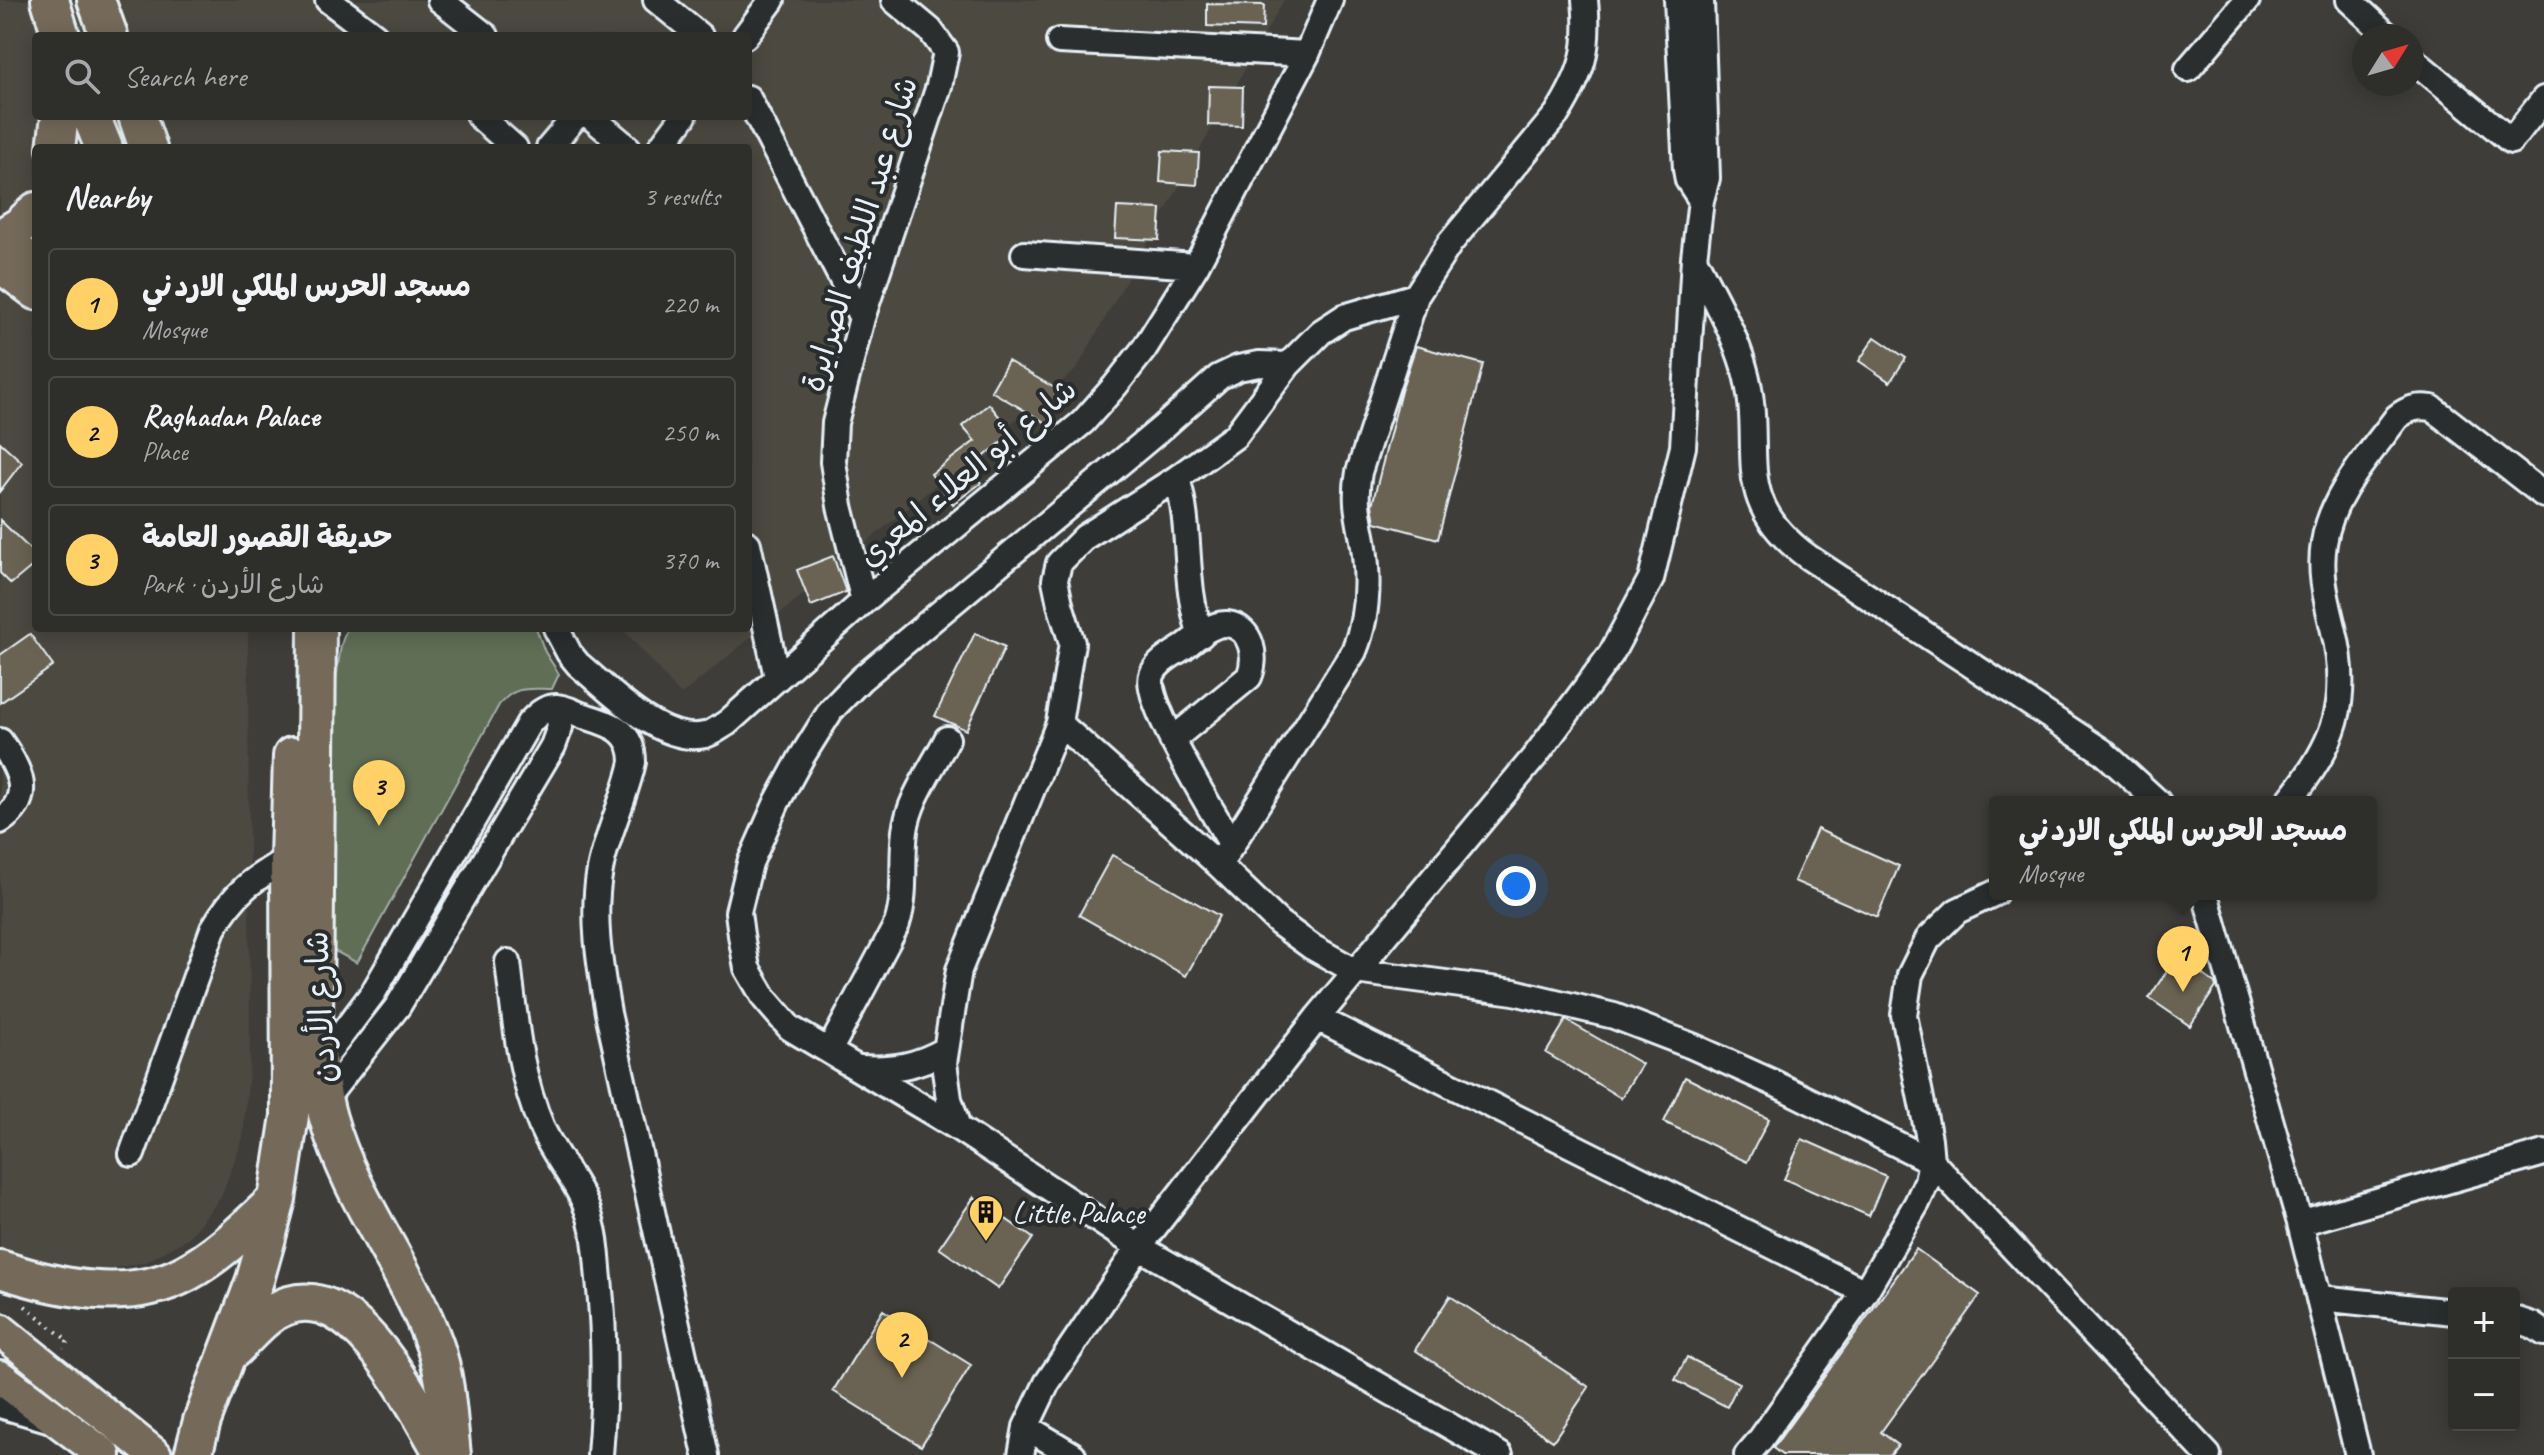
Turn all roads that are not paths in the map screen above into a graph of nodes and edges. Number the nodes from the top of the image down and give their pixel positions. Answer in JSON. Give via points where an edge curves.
{"nodes":[{"id":1,"x":50,"y":0,"type":"edge"},
{"id":2,"x":96,"y":0,"type":"edge"},
{"id":3,"x":328,"y":0,"type":"edge"},
{"id":4,"x":440,"y":0,"type":"edge"},
{"id":5,"x":656,"y":0,"type":"edge"},
{"id":6,"x":772,"y":0,"type":"edge"},
{"id":7,"x":894,"y":0,"type":"edge"},
{"id":8,"x":1330,"y":0,"type":"edge"},
{"id":9,"x":1585,"y":0,"type":"edge"},
{"id":10,"x":1677,"y":0,"type":"edge"},
{"id":11,"x":1701,"y":0,"type":"edge"},
{"id":12,"x":2247,"y":0,"type":"edge"},
{"id":13,"x":2349,"y":0,"type":"edge"},
{"id":14,"x":2375,"y":24,"type":"edge"},
{"id":15,"x":60,"y":32,"type":"edge"},
{"id":16,"x":108,"y":32,"type":"edge"},
{"id":17,"x":370,"y":32,"type":"edge"},
{"id":18,"x":481,"y":32,"type":"edge"},
{"id":19,"x":695,"y":32,"type":"edge"},
{"id":20,"x":748,"y":32,"type":"edge"},
{"id":21,"x":1059,"y":41,"type":"dead end"},
{"id":22,"x":1307,"y":54,"type":"junction"},
{"id":23,"x":2188,"y":69,"type":"dead end"},
{"id":24,"x":2424,"y":69,"type":"edge"},
{"id":25,"x":2544,"y":99,"type":"edge"},
{"id":26,"x":752,"y":106,"type":"edge"},
{"id":27,"x":60,"y":120,"type":"edge"},
{"id":28,"x":93,"y":120,"type":"edge"},
{"id":29,"x":138,"y":120,"type":"edge"},
{"id":30,"x":484,"y":120,"type":"edge"},
{"id":31,"x":573,"y":120,"type":"edge"},
{"id":32,"x":595,"y":120,"type":"edge"},
{"id":33,"x":681,"y":120,"type":"edge"},
{"id":34,"x":56,"y":144,"type":"edge"},
{"id":35,"x":102,"y":144,"type":"edge"},
{"id":36,"x":147,"y":144,"type":"edge"},
{"id":37,"x":510,"y":144,"type":"edge"},
{"id":38,"x":552,"y":144,"type":"edge"},
{"id":39,"x":623,"y":144,"type":"edge"},
{"id":40,"x":663,"y":144,"type":"edge"},
{"id":41,"x":1701,"y":200,"type":"junction"},
{"id":42,"x":32,"y":215,"type":"edge"},
{"id":43,"x":0,"y":240,"type":"edge"},
{"id":44,"x":1024,"y":254,"type":"dead end"},
{"id":45,"x":1694,"y":258,"type":"junction"},
{"id":46,"x":32,"y":259,"type":"edge"},
{"id":47,"x":0,"y":266,"type":"edge"},
{"id":48,"x":1196,"y":266,"type":"junction"},
{"id":49,"x":32,"y":290,"type":"edge"},
{"id":50,"x":1416,"y":296,"type":"junction"},
{"id":51,"x":862,"y":318,"type":"junction"},
{"id":52,"x":1288,"y":365,"type":"junction"},
{"id":53,"x":1177,"y":478,"type":"junction"},
{"id":54,"x":2544,"y":495,"type":"edge"},
{"id":55,"x":752,"y":562,"type":"edge"},
{"id":56,"x":864,"y":601,"type":"junction"},
{"id":57,"x":313,"y":632,"type":"edge"},
{"id":58,"x":313,"y":632,"type":"edge"},
{"id":59,"x":558,"y":632,"type":"edge"},
{"id":60,"x":1201,"y":635,"type":"junction"},
{"id":61,"x":777,"y":677,"type":"junction"},
{"id":62,"x":557,"y":707,"type":"junction"},
{"id":63,"x":1059,"y":723,"type":"junction"},
{"id":64,"x":947,"y":739,"type":"dead end"},
{"id":65,"x":1172,"y":740,"type":"junction"},
{"id":66,"x":0,"y":741,"type":"edge"},
{"id":67,"x":2151,"y":796,"type":"edge"},
{"id":68,"x":2292,"y":796,"type":"edge"},
{"id":69,"x":0,"y":821,"type":"edge"},
{"id":70,"x":1226,"y":855,"type":"junction"},
{"id":71,"x":289,"y":858,"type":"junction"},
{"id":72,"x":1989,"y":896,"type":"edge"},
{"id":73,"x":2207,"y":900,"type":"edge"},
{"id":74,"x":508,"y":962,"type":"dead end"},
{"id":75,"x":1355,"y":971,"type":"junction"},
{"id":76,"x":364,"y":1005,"type":"junction"},
{"id":77,"x":1317,"y":1018,"type":"junction"},
{"id":78,"x":387,"y":1020,"type":"junction"},
{"id":79,"x":945,"y":1050,"type":"junction"},
{"id":80,"x":829,"y":1051,"type":"junction"},
{"id":81,"x":859,"y":1068,"type":"junction"},
{"id":82,"x":322,"y":1082,"type":"junction"},
{"id":83,"x":958,"y":1128,"type":"junction"},
{"id":84,"x":2544,"y":1153,"type":"edge"},
{"id":85,"x":132,"y":1154,"type":"dead end"},
{"id":86,"x":1931,"y":1161,"type":"junction"},
{"id":87,"x":277,"y":1199,"type":"junction"},
{"id":88,"x":2300,"y":1223,"type":"junction"},
{"id":89,"x":1139,"y":1247,"type":"junction"},
{"id":90,"x":0,"y":1269,"type":"edge"},
{"id":91,"x":1865,"y":1292,"type":"junction"},
{"id":92,"x":2320,"y":1298,"type":"junction"},
{"id":93,"x":2448,"y":1311,"type":"edge"},
{"id":94,"x":2520,"y":1321,"type":"edge"},
{"id":95,"x":0,"y":1330,"type":"edge"},
{"id":96,"x":2544,"y":1333,"type":"edge"},
{"id":97,"x":227,"y":1355,"type":"junction"},
{"id":98,"x":0,"y":1377,"type":"edge"},
{"id":99,"x":0,"y":1405,"type":"edge"},
{"id":100,"x":1026,"y":1427,"type":"junction"},
{"id":101,"x":72,"y":1430,"type":"junction"},
{"id":102,"x":197,"y":1438,"type":"edge"},
{"id":103,"x":104,"y":1455,"type":"edge"},
{"id":104,"x":155,"y":1455,"type":"edge"},
{"id":105,"x":444,"y":1455,"type":"edge"},
{"id":106,"x":452,"y":1455,"type":"edge"},
{"id":107,"x":600,"y":1455,"type":"edge"},
{"id":108,"x":706,"y":1455,"type":"edge"},
{"id":109,"x":1021,"y":1455,"type":"edge"},
{"id":110,"x":1073,"y":1455,"type":"edge"},
{"id":111,"x":1500,"y":1455,"type":"edge"},
{"id":112,"x":1747,"y":1455,"type":"edge"},
{"id":113,"x":2208,"y":1455,"type":"edge"},
{"id":114,"x":2358,"y":1455,"type":"edge"}],
"edges":[{"from":1,"to":15,"type":"highway"},
{"from":2,"to":16,"type":"highway"},
{"from":3,"to":17,"type":"street"},
{"from":4,"to":18,"type":"street"},
{"from":5,"to":19,"type":"street"},
{"from":6,"to":20,"type":"street"},
{"from":7,"to":51,"type":"street","name":"شارع عبد اللطيف الصرايرة","via":[[930,30],[946,52]]},
{"from":8,"to":22,"type":"street","name":"شارع أبو العلاء المعري"},
{"from":9,"to":50,"type":"street","via":[[1585,57],[1571,91],[1450,243]]},
{"from":10,"to":41,"type":"street","via":[[1686,169]]},
{"from":11,"to":41,"type":"street","via":[[1707,178]]},
{"from":12,"to":23,"type":"street"},
{"from":13,"to":14,"type":"street"},
{"from":21,"to":22,"type":"street"},
{"from":22,"to":48,"type":"street","name":"شارع أبو العلاء المعري"},
{"from":24,"to":25,"type":"street","via":[[2511,141]]},
{"from":26,"to":51,"type":"street"},
{"from":27,"to":34,"type":"highway"},
{"from":28,"to":35,"type":"highway"},
{"from":29,"to":36,"type":"highway"},
{"from":30,"to":37,"type":"street"},
{"from":31,"to":38,"type":"street"},
{"from":32,"to":39,"type":"street"},
{"from":33,"to":40,"type":"street"},
{"from":41,"to":45,"type":"street"},
{"from":42,"to":43,"type":"highway"},
{"from":43,"to":46,"type":"main road"},
{"from":44,"to":48,"type":"street"},
{"from":45,"to":67,"type":"street","via":[[1744,367],[1755,485],[1774,527],[1808,557],[2102,751]]},
{"from":45,"to":75,"type":"street","via":[[1683,447],[1651,579],[1611,654],[1536,755]]},
{"from":47,"to":49,"type":"main road"},
{"from":48,"to":56,"type":"street","name":"شارع أبو العلاء المعري","via":[[1144,349],[1083,422]]},
{"from":50,"to":52,"type":"street","via":[[1344,317],[1314,337]]},
{"from":50,"to":70,"type":"street","via":[[1359,472],[1355,504],[1367,607],[1362,631]]},
{"from":51,"to":56,"type":"street","name":"شارع عبد اللطيف الصرايرة","via":[[835,423],[833,462]]},
{"from":52,"to":53,"type":"street","via":[[1235,436]]},
{"from":52,"to":80,"type":"street","via":[[1259,364],[1219,377],[831,710],[777,802],[750,863],[738,912],[747,968],[765,999],[790,1028]]},
{"from":53,"to":60,"type":"street","via":[[1187,525],[1190,594]]},
{"from":53,"to":63,"type":"street","via":[[1085,537],[1059,563],[1055,580],[1072,643]]},
{"from":54,"to":68,"type":"street","via":[[2432,408],[2419,406],[2397,417],[2340,498],[2324,540],[2323,584],[2338,656],[2336,723],[2326,748]]},
{"from":55,"to":61,"type":"street"},
{"from":56,"to":61,"type":"street","name":"شارع أبو العلاء المعري"},
{"from":57,"to":71,"type":"highway","name":"شارع الأردن"},
{"from":58,"to":82,"type":"highway","name":"شارع الأردن","via":[[314,1021]]},
{"from":59,"to":61,"type":"street","name":"شارع أبو العلاء المعري","via":[[578,664],[628,706],[645,719],[689,736],[707,735],[727,723]]},
{"from":60,"to":65,"type":"street","via":[[1156,666],[1151,677],[1150,689]]},
{"from":60,"to":65,"type":"street","via":[[1227,624],[1239,629],[1254,650],[1255,665],[1249,677]]},
{"from":62,"to":76,"type":"street","via":[[537,715],[520,736]]},
{"from":62,"to":78,"type":"street","via":[[560,727],[553,746]]},
{"from":62,"to":108,"type":"street","via":[[618,729],[633,750],[600,869],[598,958]]},
{"from":63,"to":70,"type":"street"},
{"from":63,"to":79,"type":"street","via":[[966,949]]},
{"from":64,"to":80,"type":"street","via":[[905,827],[903,907],[897,924]]},
{"from":65,"to":70,"type":"street"},
{"from":66,"to":69,"type":"street","via":[[22,781],[15,807]]},
{"from":70,"to":75,"type":"street","via":[[1279,923]]},
{"from":71,"to":85,"type":"street","via":[[243,887],[213,929]]},
{"from":71,"to":87,"type":"highway","name":"شارع الأردن","via":[[290,1116]]},
{"from":72,"to":86,"type":"street","via":[[1957,911],[1928,939],[1910,975],[1904,1015]]},
{"from":73,"to":88,"type":"street"},
{"from":74,"to":107,"type":"street","via":[[530,1099],[593,1226],[604,1370]]},
{"from":75,"to":77,"type":"street"},
{"from":75,"to":86,"type":"street","via":[[1514,992],[1614,1016],[1774,1083]]},
{"from":76,"to":78,"type":"street"},
{"from":76,"to":82,"type":"street"},
{"from":77,"to":89,"type":"street"},
{"from":77,"to":91,"type":"street"},
{"from":78,"to":82,"type":"street"},
{"from":79,"to":81,"type":"street","via":[[904,1068]]},
{"from":79,"to":83,"type":"street","via":[[944,1078]]},
{"from":80,"to":81,"type":"street"},
{"from":81,"to":83,"type":"street"},
{"from":82,"to":106,"type":"highway","name":"شارع الأردن","via":[[331,1128],[361,1200],[434,1345],[442,1369]]},
{"from":83,"to":89,"type":"street"},
{"from":84,"to":88,"type":"street"},
{"from":86,"to":91,"type":"street","via":[[1917,1203]]},
{"from":86,"to":113,"type":"street"},
{"from":87,"to":90,"type":"highway","via":[[229,1244],[163,1283],[137,1289],[79,1289]]},
{"from":87,"to":97,"type":"highway","name":"شارع الأردن"},
{"from":88,"to":92,"type":"street"},
{"from":89,"to":100,"type":"street","via":[[1047,1383]]},
{"from":89,"to":111,"type":"street"},
{"from":91,"to":112,"type":"street"},
{"from":92,"to":93,"type":"street"},
{"from":92,"to":114,"type":"street"},
{"from":94,"to":96,"type":"street"},
{"from":95,"to":104,"type":"main road"},
{"from":97,"to":102,"type":"highway","name":"شارع الأردن"},
{"from":97,"to":105,"type":"highway","via":[[275,1312],[309,1303],[331,1310],[381,1351]]},
{"from":98,"to":101,"type":"main road"},
{"from":99,"to":101,"type":"street"},
{"from":100,"to":109,"type":"street"},
{"from":100,"to":110,"type":"street"},
{"from":101,"to":103,"type":"main road"}]}
